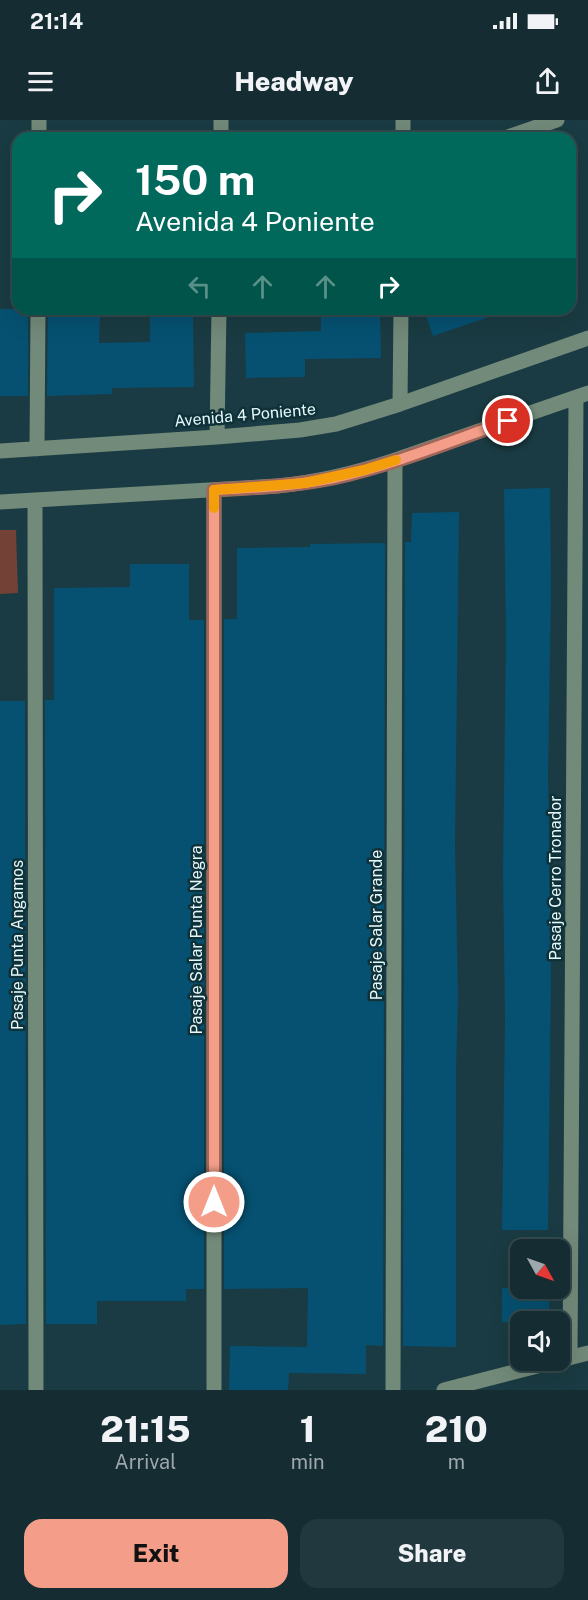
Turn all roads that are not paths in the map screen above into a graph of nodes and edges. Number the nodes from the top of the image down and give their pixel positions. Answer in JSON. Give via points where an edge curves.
{"nodes":[{"id":1,"x":557,"y":120,"type":"edge"},
{"id":2,"x":522,"y":132,"type":"edge"},
{"id":3,"x":38,"y":315,"type":"edge"},
{"id":4,"x":219,"y":315,"type":"edge"},
{"id":5,"x":401,"y":315,"type":"edge"},
{"id":6,"x":588,"y":338,"type":"edge"},
{"id":7,"x":582,"y":396,"type":"edge"},
{"id":8,"x":400,"y":404,"type":"junction"},
{"id":9,"x":218,"y":437,"type":"junction"},
{"id":10,"x":37,"y":449,"type":"junction"},
{"id":11,"x":0,"y":452,"type":"edge"},
{"id":12,"x":395,"y":460,"type":"junction"},
{"id":13,"x":214,"y":490,"type":"junction"},
{"id":14,"x":35,"y":500,"type":"junction"},
{"id":15,"x":0,"y":502,"type":"edge"},
{"id":16,"x":588,"y":1353,"type":"edge"},
{"id":17,"x":570,"y":1358,"type":"joint"},
{"id":18,"x":519,"y":1371,"type":"edge"},
{"id":19,"x":36,"y":1390,"type":"edge"},
{"id":20,"x":214,"y":1390,"type":"edge"},
{"id":21,"x":393,"y":1390,"type":"edge"},
{"id":22,"x":444,"y":1390,"type":"edge"}],
"edges":[{"from":1,"to":2,"type":"street"},
{"from":3,"to":10,"type":"street"},
{"from":4,"to":9,"type":"street"},
{"from":5,"to":8,"type":"street"},
{"from":6,"to":8,"type":"street","name":"Avenida 4 Poniente"},
{"from":7,"to":12,"type":"street"},
{"from":7,"to":17,"type":"street","name":"Pasaje Cerro Tronador"},
{"from":8,"to":9,"type":"street","name":"Avenida 4 Poniente","via":[[336,424]]},
{"from":9,"to":10,"type":"street","name":"Avenida 4 Poniente"},
{"from":10,"to":11,"type":"street","name":"Avenida 4 Poniente"},
{"from":12,"to":13,"type":"street","via":[[305,483]]},
{"from":12,"to":21,"type":"street","name":"Pasaje Salar Grande"},
{"from":13,"to":14,"type":"street"},
{"from":13,"to":20,"type":"street","name":"Pasaje Salar Punta Negra"},
{"from":14,"to":15,"type":"street"},
{"from":14,"to":19,"type":"street","name":"Pasaje Punta Angamos"},
{"from":16,"to":17,"type":"street"},
{"from":18,"to":22,"type":"street"}]}
